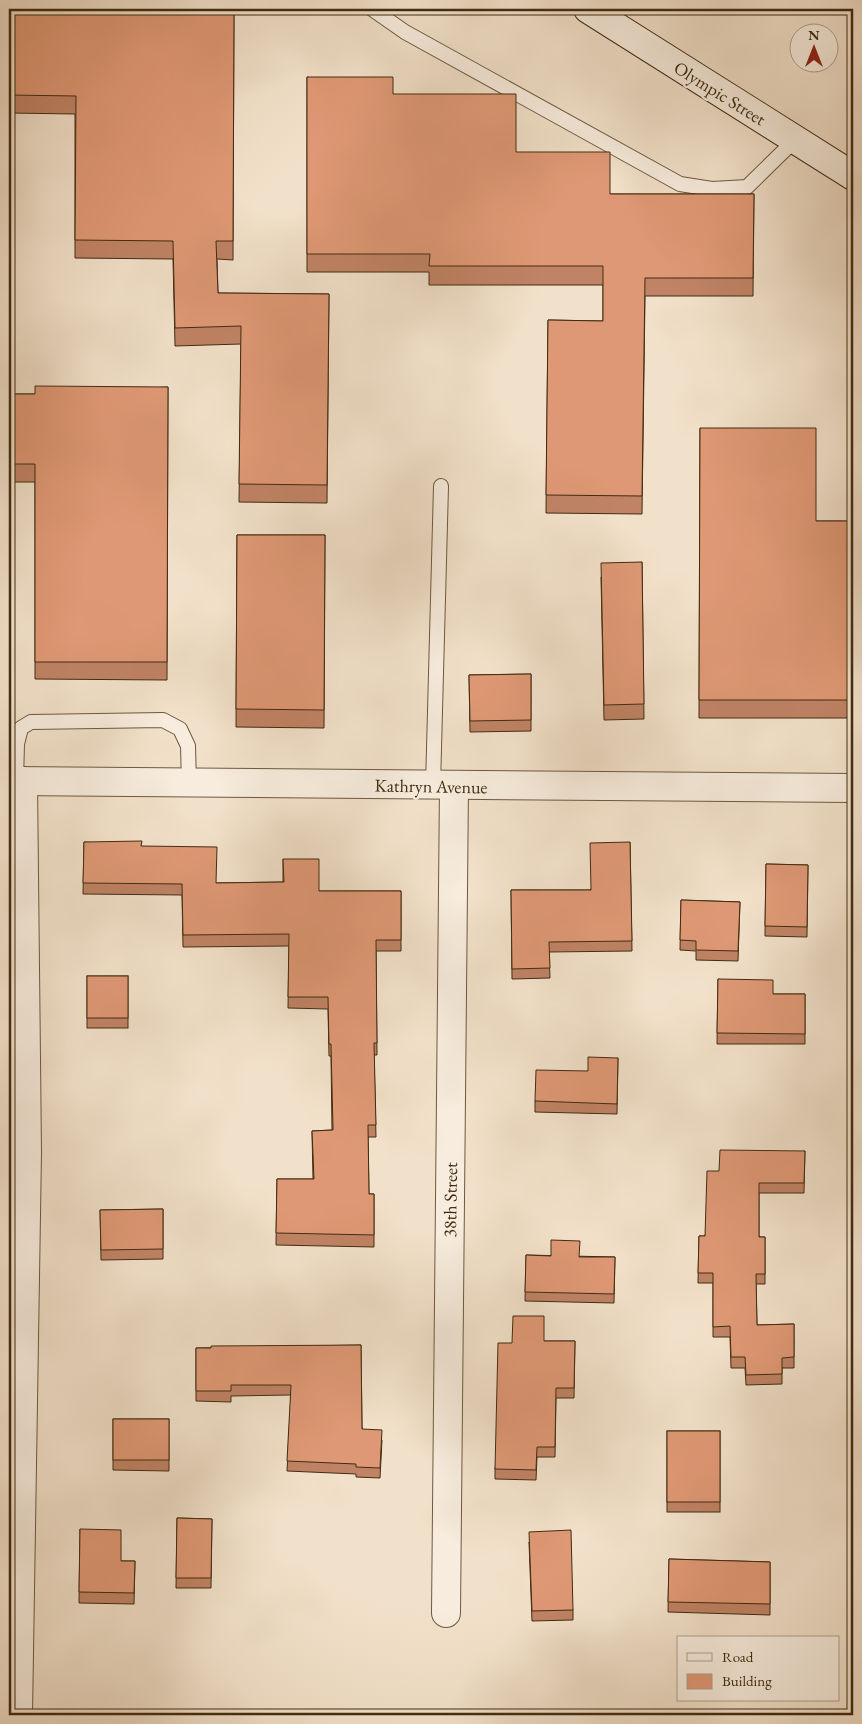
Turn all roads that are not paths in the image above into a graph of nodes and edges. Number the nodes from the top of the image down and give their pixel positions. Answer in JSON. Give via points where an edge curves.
{"nodes":[{"id":1,"x":372,"y":9,"type":"edge"},
{"id":2,"x":588,"y":9,"type":"edge"},
{"id":3,"x":795,"y":140,"type":"junction"},
{"id":4,"x":853,"y":176,"type":"edge"},
{"id":5,"x":441,"y":486,"type":"dead end"},
{"id":6,"x":16,"y":781,"type":"edge"},
{"id":7,"x":190,"y":783,"type":"junction"},
{"id":8,"x":443,"y":786,"type":"junction"},
{"id":9,"x":853,"y":788,"type":"edge"},
{"id":10,"x":446,"y":1613,"type":"dead end"},
{"id":11,"x":18,"y":1715,"type":"edge"}],
"edges":[{"from":1,"to":3,"type":"lane","via":[[405,32],[680,184],[712,189],[747,187]]},
{"from":2,"to":3,"type":"street","name":"Olympic Street"},
{"from":3,"to":4,"type":"street","name":"Olympic Street"},
{"from":5,"to":8,"type":"lane"},
{"from":6,"to":7,"type":"street","name":"Kathryn Avenue"},
{"from":6,"to":7,"type":"lane","via":[[21,728],[31,722],[163,720],[180,729],[188,746]]},
{"from":6,"to":11,"type":"street","via":[[27,1152]]},
{"from":7,"to":8,"type":"street","name":"Kathryn Avenue"},
{"from":8,"to":9,"type":"street","name":"Kathryn Avenue"},
{"from":8,"to":10,"type":"street","name":"38th Street"}]}
